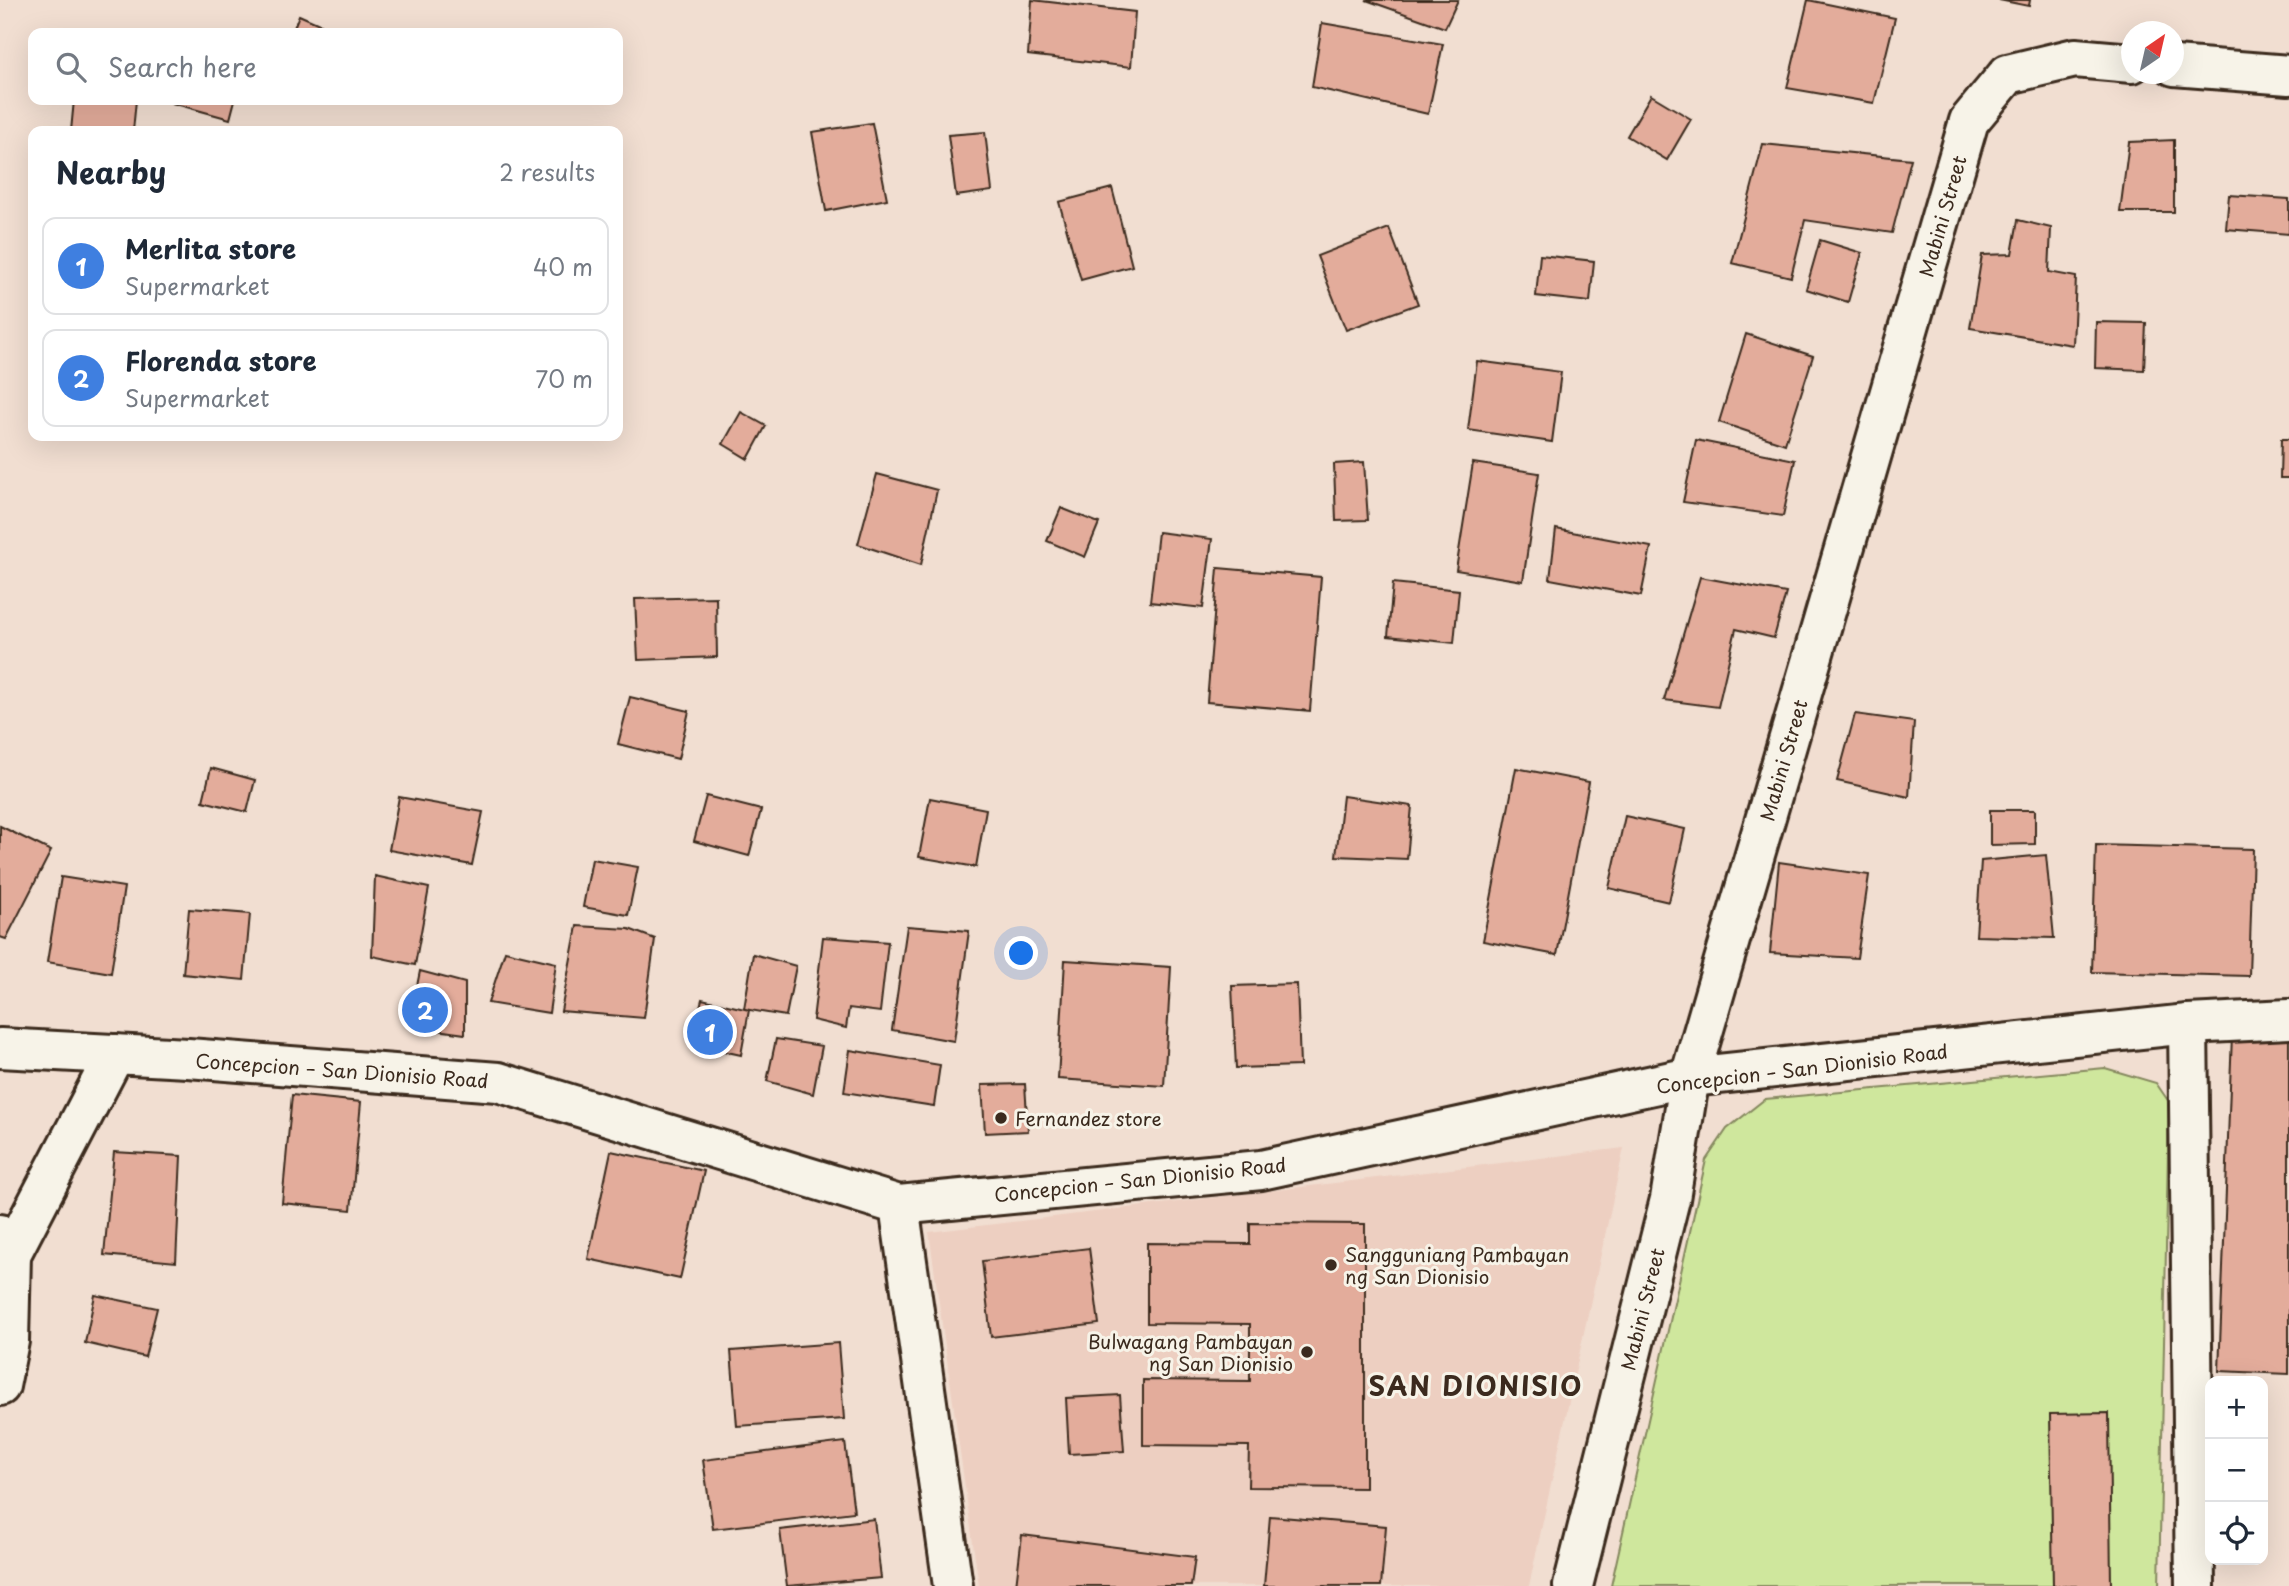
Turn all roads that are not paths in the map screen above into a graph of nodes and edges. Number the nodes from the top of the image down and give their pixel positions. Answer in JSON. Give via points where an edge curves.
{"nodes":[{"id":1,"x":2121,"y":62,"type":"edge"},
{"id":2,"x":2184,"y":67,"type":"edge"},
{"id":3,"x":2289,"y":75,"type":"edge"},
{"id":4,"x":2289,"y":1019,"type":"edge"},
{"id":5,"x":2188,"y":1024,"type":"junction"},
{"id":6,"x":0,"y":1048,"type":"edge"},
{"id":7,"x":115,"y":1054,"type":"junction"},
{"id":8,"x":1690,"y":1077,"type":"junction"},
{"id":9,"x":899,"y":1205,"type":"junction"},
{"id":10,"x":6,"y":1244,"type":"edge"},
{"id":11,"x":0,"y":1386,"type":"edge"},
{"id":12,"x":953,"y":1586,"type":"edge"},
{"id":13,"x":1573,"y":1586,"type":"edge"},
{"id":14,"x":2195,"y":1586,"type":"edge"}],
"edges":[{"from":1,"to":8,"type":"street","name":"Mabini Street","via":[[2074,58],[2008,74],[1969,121]]},
{"from":2,"to":3,"type":"street"},
{"from":4,"to":5,"type":"street","name":"Concepcion – San Dionisio Road"},
{"from":5,"to":8,"type":"street","name":"Concepcion – San Dionisio Road"},
{"from":5,"to":14,"type":"street"},
{"from":6,"to":7,"type":"street","name":"Concepcion – San Dionisio Road"},
{"from":7,"to":9,"type":"street","name":"Concepcion – San Dionisio Road","via":[[498,1082]]},
{"from":7,"to":10,"type":"street"},
{"from":8,"to":9,"type":"street","name":"Concepcion – San Dionisio Road","via":[[1261,1170]]},
{"from":8,"to":13,"type":"street","name":"Mabini Street","via":[[1670,1199]]},
{"from":9,"to":12,"type":"street"},
{"from":10,"to":11,"type":"street","via":[[9,1341]]}]}
